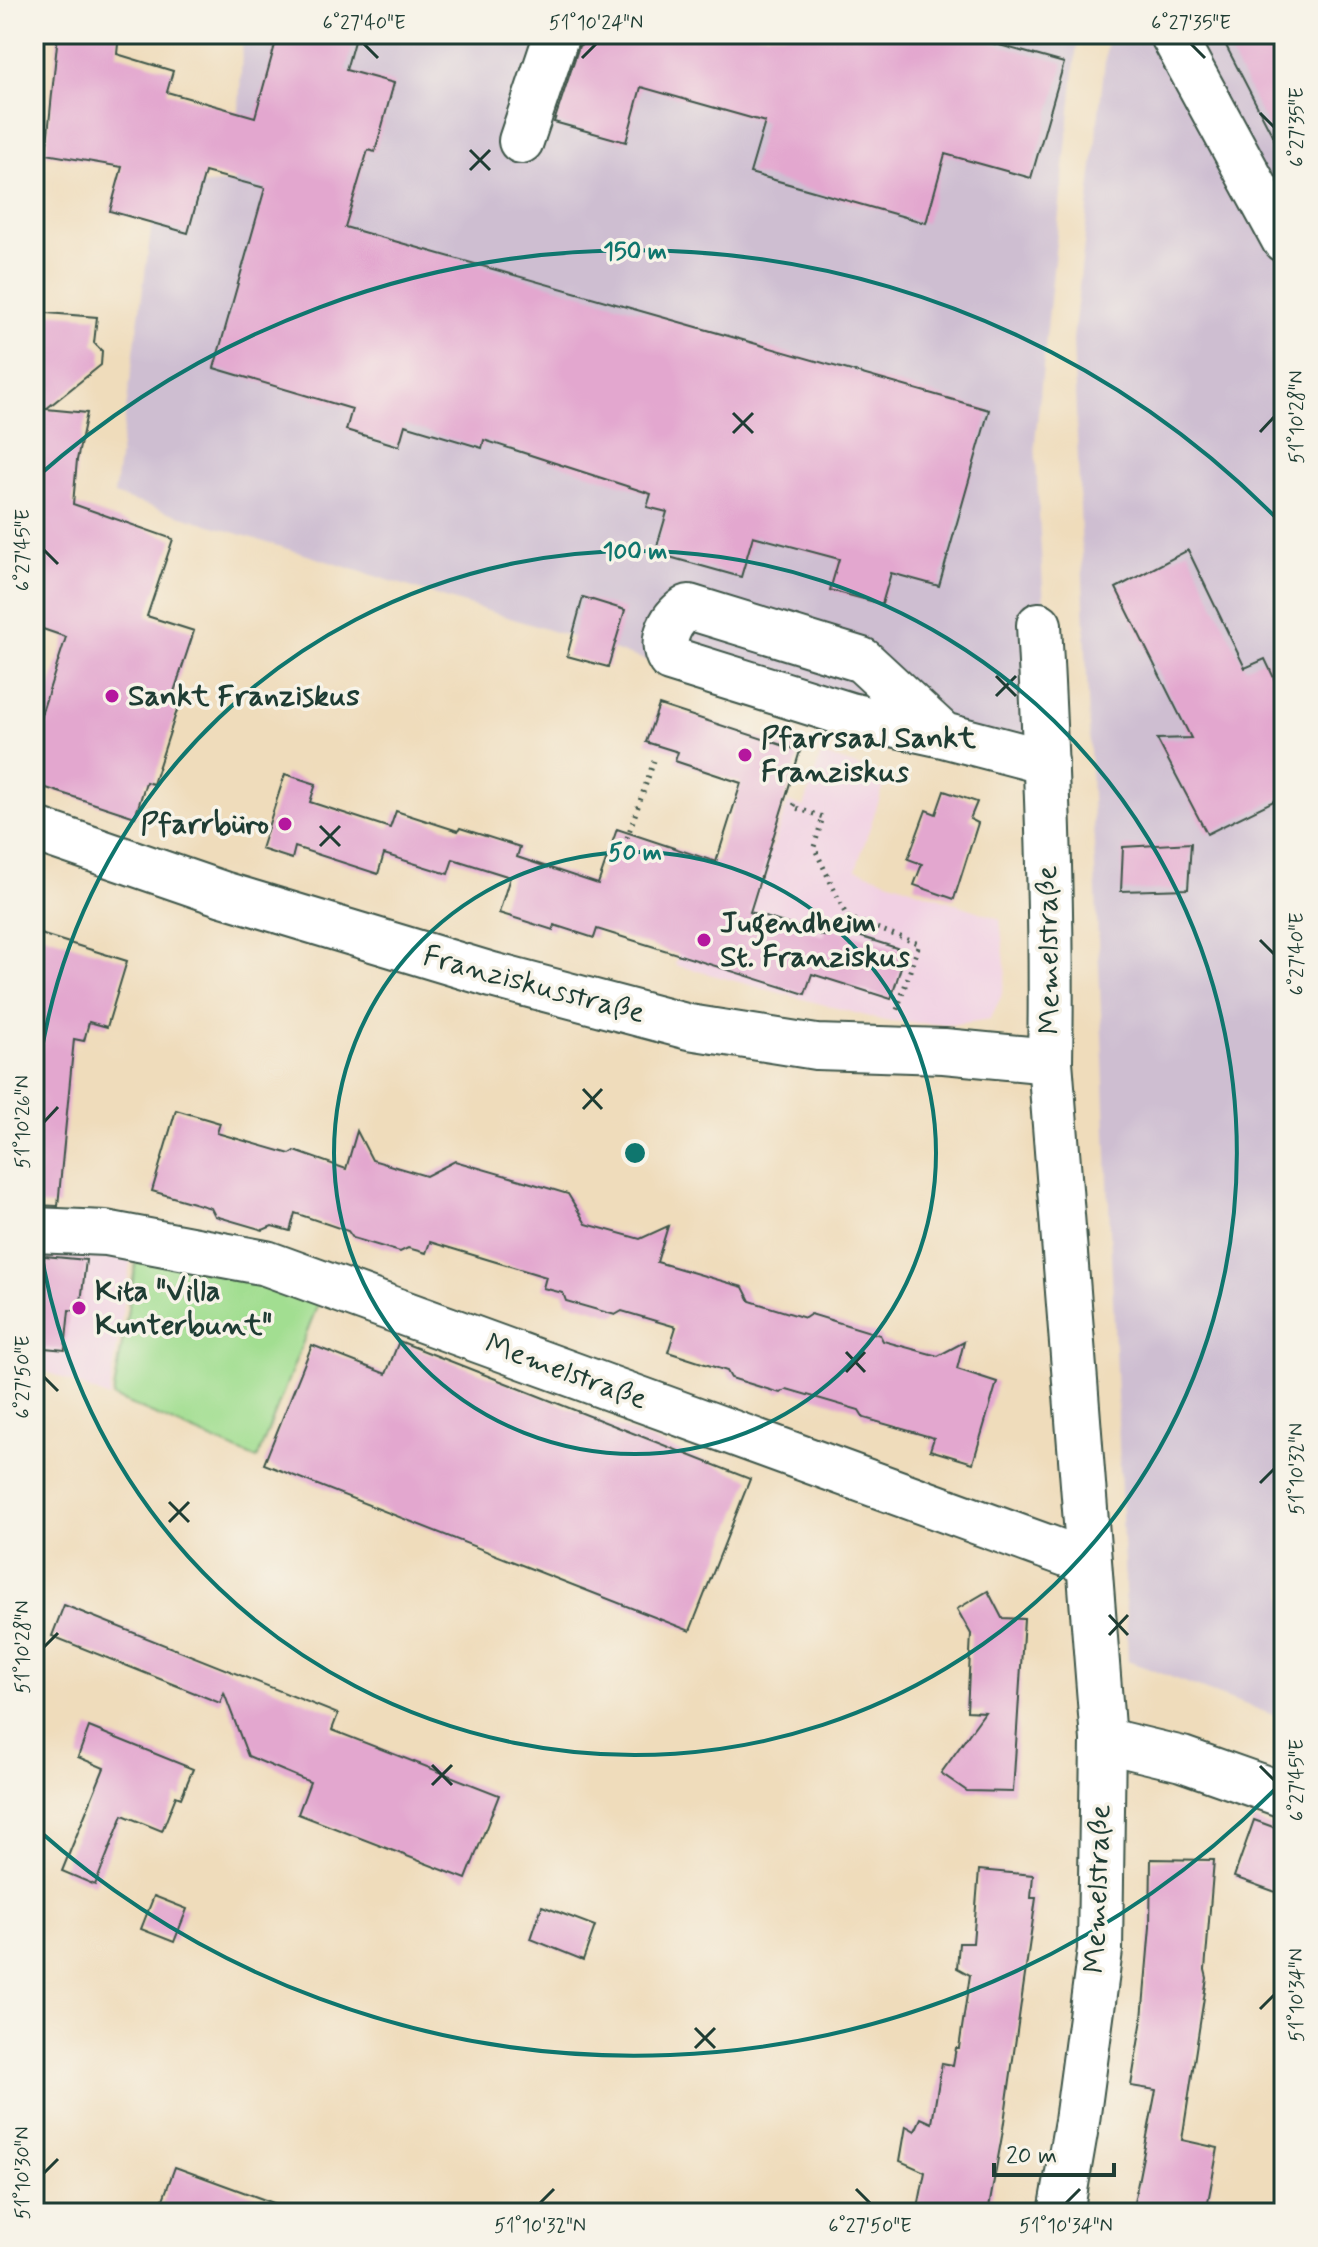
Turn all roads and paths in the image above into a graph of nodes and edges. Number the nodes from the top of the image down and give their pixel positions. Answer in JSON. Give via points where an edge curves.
{"nodes":[{"id":1,"x":557,"y":34,"type":"edge"},
{"id":2,"x":1172,"y":34,"type":"edge"},
{"id":3,"x":521,"y":141,"type":"dead end"},
{"id":4,"x":1284,"y":240,"type":"edge"},
{"id":5,"x":1039,"y":625,"type":"dead end"},
{"id":6,"x":943,"y":735,"type":"junction"},
{"id":7,"x":654,"y":761,"type":"dead end"},
{"id":8,"x":1046,"y":762,"type":"junction"},
{"id":9,"x":795,"y":804,"type":"dead end"},
{"id":10,"x":34,"y":829,"type":"edge"},
{"id":11,"x":627,"y":838,"type":"dead end"},
{"id":12,"x":884,"y":1049,"type":"junction"},
{"id":13,"x":1050,"y":1061,"type":"junction"},
{"id":14,"x":34,"y":1230,"type":"edge"},
{"id":15,"x":1088,"y":1562,"type":"junction"},
{"id":16,"x":1103,"y":1740,"type":"junction"},
{"id":17,"x":1284,"y":1795,"type":"edge"},
{"id":18,"x":1061,"y":2213,"type":"edge"}],
"edges":[{"from":1,"to":3,"type":"street"},
{"from":2,"to":4,"type":"street"},
{"from":5,"to":8,"type":"street","name":"Memelstraße"},
{"from":6,"to":6,"type":"street","via":[[850,715],[670,659],[665,649],[670,627],[689,607],[862,660]]},
{"from":6,"to":8,"type":"street"},
{"from":7,"to":11,"type":"path"},
{"from":8,"to":13,"type":"street","name":"Memelstraße"},
{"from":9,"to":12,"type":"path","via":[[823,817],[814,847],[847,917],[919,944]]},
{"from":10,"to":12,"type":"street","name":"Franziskusstraße","via":[[238,899],[689,1027],[816,1047]]},
{"from":12,"to":13,"type":"street","name":"Franziskusstraße"},
{"from":13,"to":15,"type":"street","name":"Memelstraße"},
{"from":14,"to":15,"type":"street","name":"Memelstraße","via":[[106,1233],[266,1263]]},
{"from":15,"to":16,"type":"street","name":"Memelstraße"},
{"from":16,"to":17,"type":"street","via":[[1182,1759]]},
{"from":16,"to":18,"type":"street","name":"Memelstraße","via":[[1100,1950]]}]}
